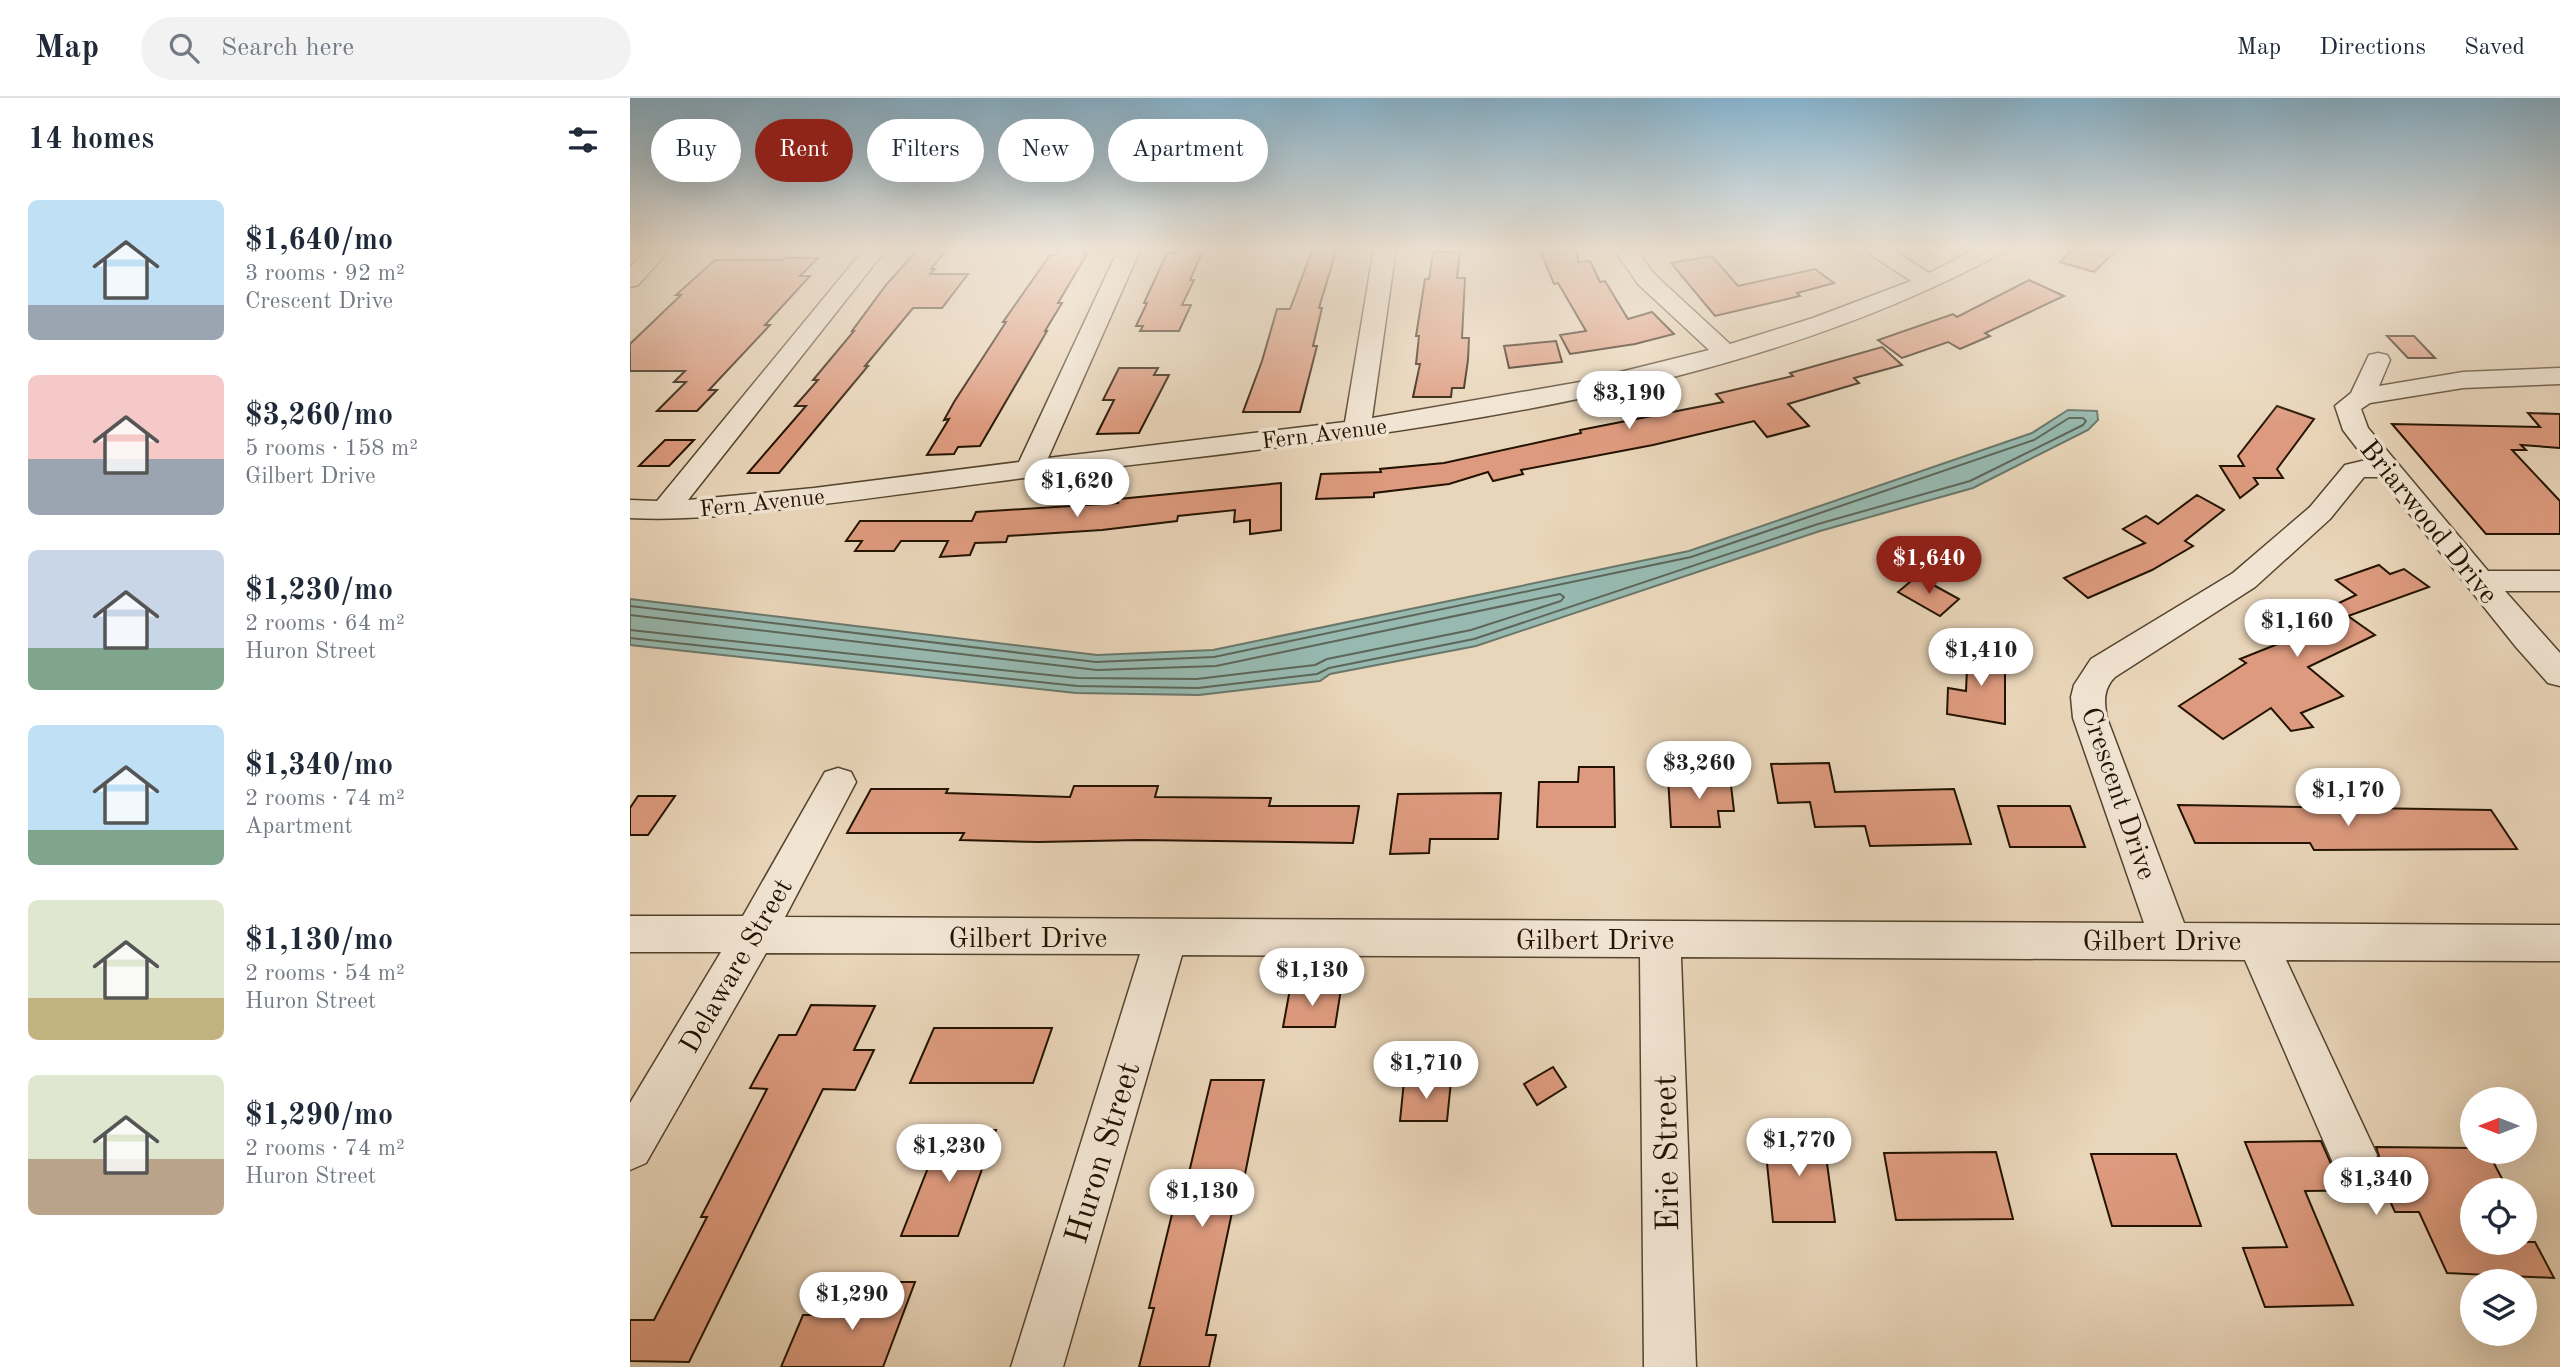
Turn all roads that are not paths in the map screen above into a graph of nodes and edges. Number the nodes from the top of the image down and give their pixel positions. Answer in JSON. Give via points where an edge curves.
{"nodes":[{"id":1,"x":828,"y":307,"type":"edge"},
{"id":2,"x":1103,"y":307,"type":"edge"},
{"id":3,"x":1376,"y":307,"type":"edge"},
{"id":4,"x":1676,"y":307,"type":"edge"},
{"id":5,"x":1863,"y":307,"type":"edge"},
{"id":6,"x":1727,"y":354,"type":"junction"},
{"id":7,"x":2378,"y":359,"type":"dead end"},
{"id":8,"x":2560,"y":376,"type":"edge"},
{"id":9,"x":2362,"y":397,"type":"junction"},
{"id":10,"x":1357,"y":429,"type":"junction"},
{"id":11,"x":2388,"y":468,"type":"junction"},
{"id":12,"x":1029,"y":469,"type":"junction"},
{"id":13,"x":630,"y":509,"type":"edge"},
{"id":14,"x":665,"y":510,"type":"junction"},
{"id":15,"x":2478,"y":581,"type":"junction"},
{"id":16,"x":2560,"y":581,"type":"edge"},
{"id":17,"x":2560,"y":674,"type":"edge"},
{"id":18,"x":838,"y":782,"type":"dead end"},
{"id":19,"x":630,"y":934,"type":"edge"},
{"id":20,"x":754,"y":935,"type":"junction"},
{"id":21,"x":1167,"y":938,"type":"junction"},
{"id":22,"x":1660,"y":939,"type":"junction"},
{"id":23,"x":2170,"y":940,"type":"junction"},
{"id":24,"x":2257,"y":941,"type":"junction"},
{"id":25,"x":2560,"y":943,"type":"edge"},
{"id":26,"x":630,"y":1147,"type":"edge"},
{"id":27,"x":2354,"y":1156,"type":"dead end"},
{"id":28,"x":1037,"y":1367,"type":"edge"},
{"id":29,"x":1670,"y":1367,"type":"edge"}],
"edges":[{"from":1,"to":14,"type":"street"},
{"from":2,"to":12,"type":"street"},
{"from":3,"to":10,"type":"street"},
{"from":4,"to":6,"type":"street"},
{"from":5,"to":6,"type":"street","name":"Fern Avenue"},
{"from":6,"to":10,"type":"street","name":"Fern Avenue","via":[[1587,390]]},
{"from":7,"to":9,"type":"street","name":"Briarwood Drive"},
{"from":8,"to":9,"type":"street","via":[[2463,380]]},
{"from":9,"to":11,"type":"street","name":"Briarwood Drive","via":[[2348,407],[2348,415]]},
{"from":10,"to":12,"type":"street","name":"Fern Avenue"},
{"from":11,"to":15,"type":"street","name":"Briarwood Drive"},
{"from":11,"to":23,"type":"street","name":"Crescent Drive","via":[[2355,471],[2320,513],[2244,580],[2103,668],[2087,690],[2090,718]]},
{"from":12,"to":14,"type":"street","name":"Fern Avenue","via":[[830,495]]},
{"from":13,"to":14,"type":"street","name":"Fern Avenue"},
{"from":15,"to":16,"type":"street"},
{"from":15,"to":17,"type":"street","name":"Briarwood Drive"},
{"from":18,"to":20,"type":"street","name":"Delaware Street"},
{"from":19,"to":20,"type":"street","name":"Gilbert Drive"},
{"from":20,"to":21,"type":"street","name":"Gilbert Drive"},
{"from":20,"to":26,"type":"street","name":"Delaware Street"},
{"from":21,"to":22,"type":"street","name":"Gilbert Drive"},
{"from":21,"to":28,"type":"street","name":"Huron Street"},
{"from":22,"to":23,"type":"street","name":"Gilbert Drive"},
{"from":22,"to":29,"type":"street","name":"Erie Street"},
{"from":23,"to":24,"type":"street","name":"Gilbert Drive"},
{"from":24,"to":25,"type":"street","name":"Gilbert Drive"},
{"from":24,"to":27,"type":"street"}]}
